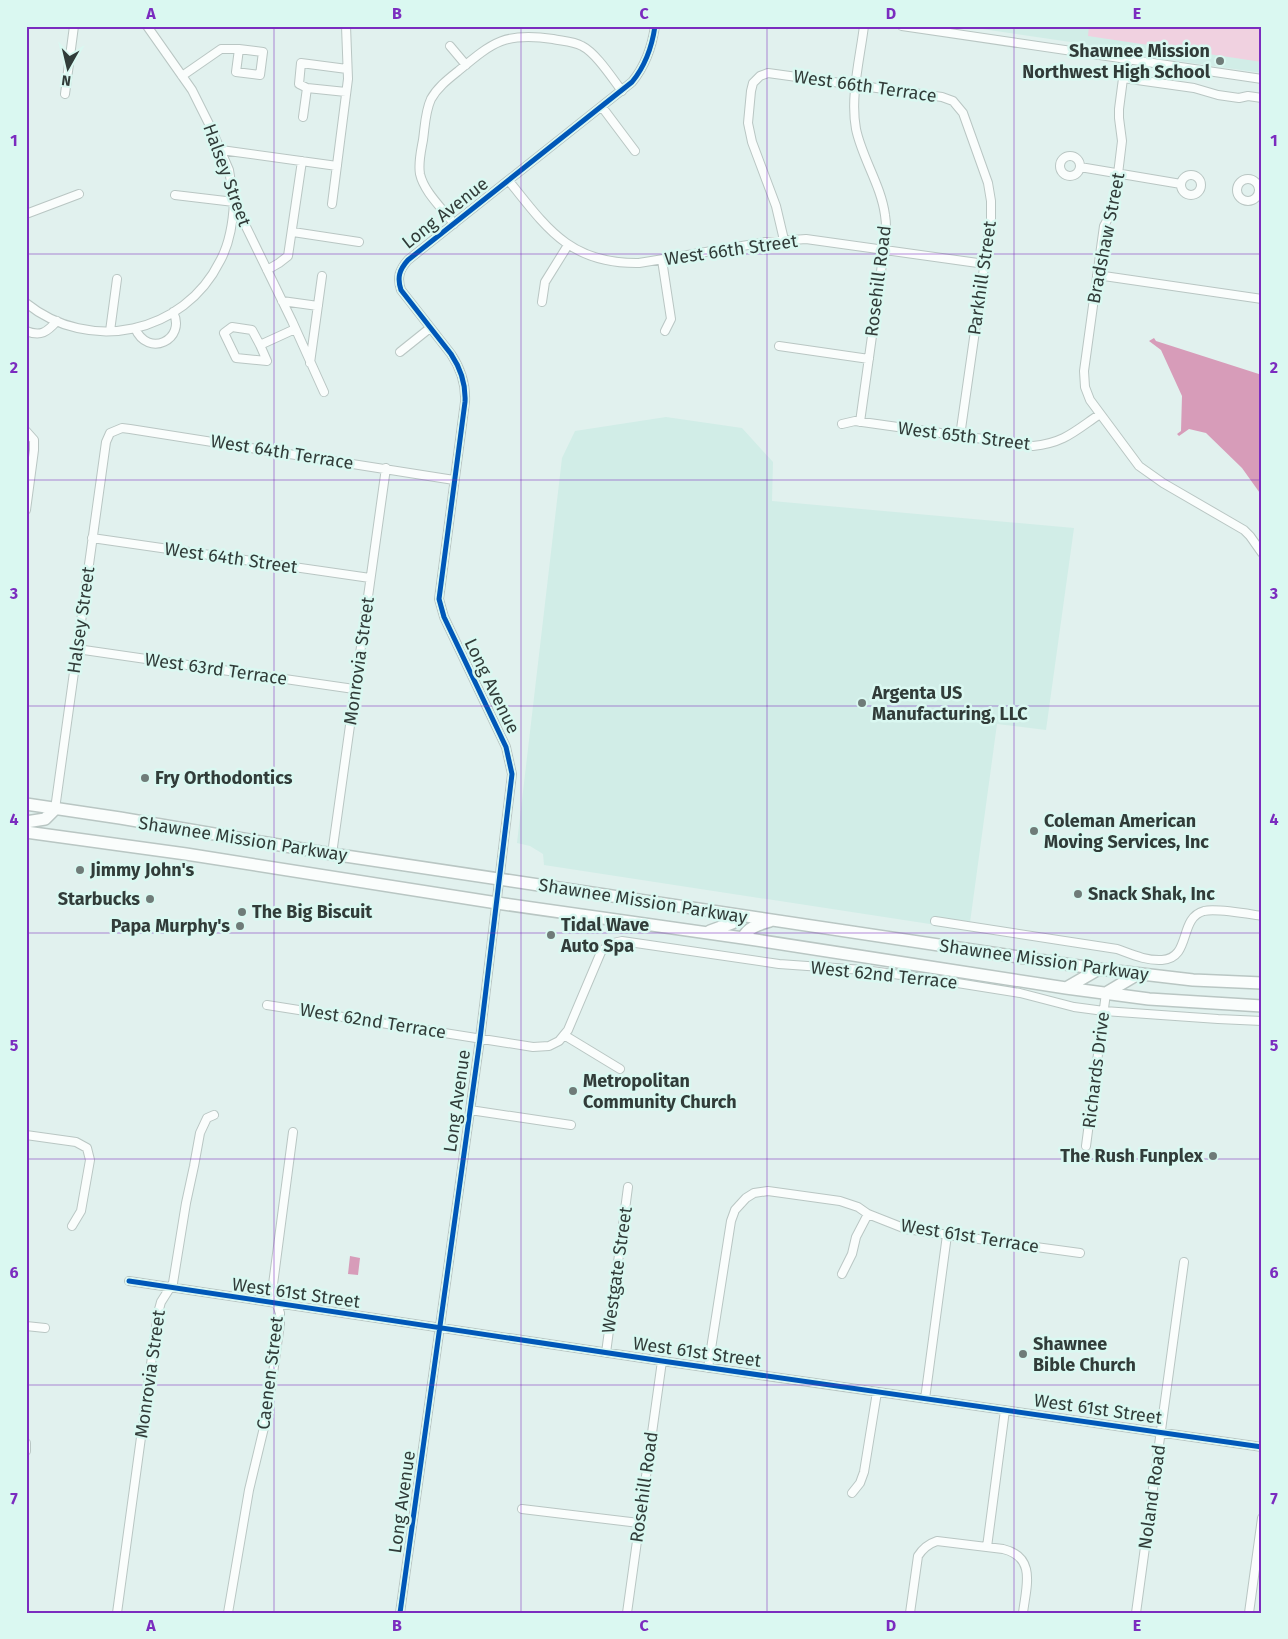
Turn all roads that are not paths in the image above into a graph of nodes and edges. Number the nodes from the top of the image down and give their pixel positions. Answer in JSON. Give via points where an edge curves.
{"nodes":[{"id":1,"x":74,"y":26,"type":"edge"},
{"id":2,"x":147,"y":26,"type":"edge"},
{"id":3,"x":346,"y":26,"type":"edge"},
{"id":4,"x":655,"y":26,"type":"edge"},
{"id":5,"x":864,"y":26,"type":"edge"},
{"id":6,"x":902,"y":26,"type":"edge"},
{"id":7,"x":450,"y":46,"type":"dead end"},
{"id":8,"x":239,"y":49,"type":"dead end"},
{"id":9,"x":1129,"y":60,"type":"junction"},
{"id":10,"x":466,"y":65,"type":"junction"},
{"id":11,"x":347,"y":69,"type":"junction"},
{"id":12,"x":182,"y":76,"type":"junction"},
{"id":13,"x":1123,"y":78,"type":"junction"},
{"id":14,"x":1262,"y":80,"type":"edge"},
{"id":15,"x":856,"y":85,"type":"junction"},
{"id":16,"x":307,"y":88,"type":"junction"},
{"id":17,"x":622,"y":91,"type":"junction"},
{"id":18,"x":346,"y":92,"type":"junction"},
{"id":19,"x":65,"y":94,"type":"dead end"},
{"id":20,"x":1262,"y":98,"type":"edge"},
{"id":21,"x":602,"y":107,"type":"junction"},
{"id":22,"x":303,"y":117,"type":"dead end"},
{"id":23,"x":966,"y":123,"type":"joint"},
{"id":24,"x":221,"y":150,"type":"junction"},
{"id":25,"x":635,"y":151,"type":"dead end"},
{"id":26,"x":302,"y":161,"type":"junction"},
{"id":27,"x":336,"y":166,"type":"junction"},
{"id":28,"x":1080,"y":167,"type":"dead end"},
{"id":29,"x":1118,"y":173,"type":"junction"},
{"id":30,"x":509,"y":180,"type":"junction"},
{"id":31,"x":1181,"y":184,"type":"dead end"},
{"id":32,"x":78,"y":194,"type":"dead end"},
{"id":33,"x":175,"y":195,"type":"dead end"},
{"id":34,"x":234,"y":202,"type":"junction"},
{"id":35,"x":332,"y":204,"type":"dead end"},
{"id":36,"x":26,"y":214,"type":"edge"},
{"id":37,"x":454,"y":224,"type":"junction"},
{"id":38,"x":293,"y":232,"type":"junction"},
{"id":39,"x":784,"y":240,"type":"junction"},
{"id":40,"x":359,"y":242,"type":"dead end"},
{"id":41,"x":568,"y":245,"type":"junction"},
{"id":42,"x":884,"y":250,"type":"junction"},
{"id":43,"x":662,"y":260,"type":"junction"},
{"id":44,"x":985,"y":264,"type":"junction"},
{"id":45,"x":267,"y":270,"type":"junction"},
{"id":46,"x":322,"y":276,"type":"dead end"},
{"id":47,"x":1097,"y":276,"type":"junction"},
{"id":48,"x":117,"y":279,"type":"dead end"},
{"id":49,"x":1262,"y":299,"type":"edge"},
{"id":50,"x":282,"y":301,"type":"junction"},
{"id":51,"x":542,"y":302,"type":"dead end"},
{"id":52,"x":26,"y":303,"type":"edge"},
{"id":53,"x":318,"y":306,"type":"junction"},
{"id":54,"x":173,"y":312,"type":"junction"},
{"id":55,"x":57,"y":321,"type":"junction"},
{"id":56,"x":136,"y":328,"type":"junction"},
{"id":57,"x":430,"y":328,"type":"junction"},
{"id":58,"x":295,"y":329,"type":"junction"},
{"id":59,"x":665,"y":330,"type":"dead end"},
{"id":60,"x":26,"y":331,"type":"edge"},
{"id":61,"x":110,"y":332,"type":"junction"},
{"id":62,"x":260,"y":345,"type":"junction"},
{"id":63,"x":780,"y":346,"type":"dead end"},
{"id":64,"x":400,"y":352,"type":"dead end"},
{"id":65,"x":869,"y":359,"type":"junction"},
{"id":66,"x":310,"y":362,"type":"junction"},
{"id":67,"x":324,"y":392,"type":"dead end"},
{"id":68,"x":1100,"y":414,"type":"junction"},
{"id":69,"x":860,"y":422,"type":"junction"},
{"id":70,"x":842,"y":424,"type":"dead end"},
{"id":71,"x":28,"y":432,"type":"edge"},
{"id":72,"x":110,"y":432,"type":"joint"},
{"id":73,"x":960,"y":436,"type":"junction"},
{"id":74,"x":386,"y":468,"type":"junction"},
{"id":75,"x":454,"y":480,"type":"junction"},
{"id":76,"x":26,"y":510,"type":"edge"},
{"id":77,"x":92,"y":538,"type":"junction"},
{"id":78,"x":1262,"y":553,"type":"edge"},
{"id":79,"x":370,"y":578,"type":"junction"},
{"id":80,"x":77,"y":649,"type":"junction"},
{"id":81,"x":354,"y":689,"type":"junction"},
{"id":82,"x":26,"y":804,"type":"edge"},
{"id":83,"x":55,"y":809,"type":"junction"},
{"id":84,"x":26,"y":822,"type":"edge"},
{"id":85,"x":26,"y":832,"type":"edge"},
{"id":86,"x":332,"y":854,"type":"junction"},
{"id":87,"x":500,"y":879,"type":"junction"},
{"id":88,"x":497,"y":903,"type":"junction"},
{"id":89,"x":744,"y":916,"type":"junction"},
{"id":90,"x":1262,"y":916,"type":"edge"},
{"id":91,"x":772,"y":920,"type":"junction"},
{"id":92,"x":935,"y":922,"type":"dead end"},
{"id":93,"x":706,"y":932,"type":"junction"},
{"id":94,"x":743,"y":938,"type":"junction"},
{"id":95,"x":1099,"y":969,"type":"junction"},
{"id":96,"x":1138,"y":974,"type":"junction"},
{"id":97,"x":1262,"y":983,"type":"edge"},
{"id":98,"x":1066,"y":988,"type":"junction"},
{"id":99,"x":1106,"y":993,"type":"junction"},
{"id":100,"x":267,"y":1005,"type":"dead end"},
{"id":101,"x":1262,"y":1006,"type":"edge"},
{"id":102,"x":1104,"y":1011,"type":"junction"},
{"id":103,"x":1262,"y":1021,"type":"edge"},
{"id":104,"x":564,"y":1035,"type":"junction"},
{"id":105,"x":480,"y":1039,"type":"junction"},
{"id":106,"x":620,"y":1070,"type":"dead end"},
{"id":107,"x":470,"y":1110,"type":"junction"},
{"id":108,"x":214,"y":1115,"type":"dead end"},
{"id":109,"x":571,"y":1125,"type":"dead end"},
{"id":110,"x":293,"y":1132,"type":"dead end"},
{"id":111,"x":26,"y":1135,"type":"edge"},
{"id":112,"x":1086,"y":1146,"type":"dead end"},
{"id":113,"x":628,"y":1187,"type":"dead end"},
{"id":114,"x":868,"y":1214,"type":"junction"},
{"id":115,"x":72,"y":1226,"type":"dead end"},
{"id":116,"x":947,"y":1235,"type":"junction"},
{"id":117,"x":1080,"y":1253,"type":"dead end"},
{"id":118,"x":1184,"y":1262,"type":"dead end"},
{"id":119,"x":842,"y":1274,"type":"dead end"},
{"id":120,"x":129,"y":1281,"type":"dead end"},
{"id":121,"x":169,"y":1288,"type":"junction"},
{"id":122,"x":276,"y":1304,"type":"junction"},
{"id":123,"x":26,"y":1326,"type":"edge"},
{"id":124,"x":45,"y":1328,"type":"dead end"},
{"id":125,"x":440,"y":1328,"type":"junction"},
{"id":126,"x":606,"y":1352,"type":"junction"},
{"id":127,"x":662,"y":1361,"type":"junction"},
{"id":128,"x":708,"y":1368,"type":"junction"},
{"id":129,"x":877,"y":1392,"type":"junction"},
{"id":130,"x":925,"y":1399,"type":"junction"},
{"id":131,"x":1005,"y":1410,"type":"junction"},
{"id":132,"x":1161,"y":1432,"type":"junction"},
{"id":133,"x":26,"y":1443,"type":"edge"},
{"id":134,"x":1262,"y":1447,"type":"edge"},
{"id":135,"x":26,"y":1451,"type":"edge"},
{"id":136,"x":852,"y":1493,"type":"dead end"},
{"id":137,"x":522,"y":1509,"type":"dead end"},
{"id":138,"x":1262,"y":1518,"type":"edge"},
{"id":139,"x":639,"y":1523,"type":"junction"},
{"id":140,"x":987,"y":1546,"type":"junction"},
{"id":141,"x":117,"y":1613,"type":"edge"},
{"id":142,"x":228,"y":1613,"type":"edge"},
{"id":143,"x":400,"y":1613,"type":"edge"},
{"id":144,"x":627,"y":1613,"type":"edge"},
{"id":145,"x":910,"y":1613,"type":"edge"},
{"id":146,"x":1023,"y":1613,"type":"edge"},
{"id":147,"x":1136,"y":1613,"type":"edge"},
{"id":148,"x":1249,"y":1613,"type":"edge"}],
"edges":[{"from":1,"to":19,"type":"street"},
{"from":2,"to":12,"type":"street","name":"Halsey Street"},
{"from":3,"to":11,"type":"street"},
{"from":4,"to":17,"type":"street","name":"Long Avenue","via":[[646,62]]},
{"from":5,"to":15,"type":"street","name":"Rosehill Road"},
{"from":6,"to":9,"type":"street"},
{"from":7,"to":10,"type":"street"},
{"from":8,"to":12,"type":"street","via":[[221,49]]},
{"from":9,"to":13,"type":"street","name":"Bradshaw Street"},
{"from":9,"to":14,"type":"street"},
{"from":10,"to":17,"type":"street","via":[[490,47],[516,36],[573,42],[590,52]]},
{"from":10,"to":37,"type":"street","via":[[441,85],[431,100],[419,166],[423,182]]},
{"from":11,"to":16,"type":"street","via":[[301,63],[298,84]]},
{"from":11,"to":18,"type":"street"},
{"from":12,"to":24,"type":"street","name":"Halsey Street"},
{"from":13,"to":20,"type":"street","via":[[1194,88],[1218,95]]},
{"from":13,"to":29,"type":"street","name":"Bradshaw Street"},
{"from":15,"to":23,"type":"street","name":"West 66th Terrace","via":[[944,97],[953,101],[963,113]]},
{"from":15,"to":39,"type":"street","name":"West 66th Terrace","via":[[768,73],[753,83],[748,124]]},
{"from":15,"to":42,"type":"street","name":"Rosehill Road","via":[[854,107],[859,140],[884,208]]},
{"from":16,"to":18,"type":"street"},
{"from":16,"to":22,"type":"street"},
{"from":17,"to":21,"type":"street","name":"Long Avenue"},
{"from":18,"to":27,"type":"street"},
{"from":21,"to":25,"type":"street"},
{"from":21,"to":30,"type":"street","name":"Long Avenue"},
{"from":23,"to":44,"type":"street","name":"Parkhill Street","via":[[984,172],[990,201]]},
{"from":24,"to":26,"type":"street"},
{"from":24,"to":34,"type":"street","name":"Halsey Street"},
{"from":26,"to":27,"type":"street"},
{"from":26,"to":38,"type":"street"},
{"from":27,"to":35,"type":"street"},
{"from":28,"to":29,"type":"street"},
{"from":29,"to":31,"type":"street"},
{"from":29,"to":47,"type":"street","name":"Bradshaw Street","via":[[1114,207],[1104,226]]},
{"from":30,"to":37,"type":"street","name":"Long Avenue"},
{"from":30,"to":41,"type":"street","name":"West 66th Street","via":[[549,230]]},
{"from":32,"to":36,"type":"street"},
{"from":33,"to":34,"type":"street"},
{"from":34,"to":45,"type":"street","name":"Halsey Street"},
{"from":34,"to":54,"type":"street","via":[[230,232],[216,270],[193,298]]},
{"from":37,"to":57,"type":"street","name":"Long Avenue","via":[[408,260],[399,273],[401,290]]},
{"from":38,"to":40,"type":"street"},
{"from":38,"to":45,"type":"street","via":[[288,256]]},
{"from":39,"to":42,"type":"street","name":"West 66th Street","via":[[806,239]]},
{"from":39,"to":43,"type":"street","name":"West 66th Street"},
{"from":41,"to":43,"type":"street","name":"West 66th Street","via":[[605,261],[623,264]]},
{"from":41,"to":51,"type":"street","via":[[545,282]]},
{"from":42,"to":44,"type":"street","name":"West 66th Street"},
{"from":42,"to":65,"type":"street","name":"Rosehill Road"},
{"from":43,"to":59,"type":"street","via":[[671,319]]},
{"from":44,"to":73,"type":"street","name":"Parkhill Street"},
{"from":45,"to":50,"type":"street","name":"Halsey Street"},
{"from":46,"to":53,"type":"street"},
{"from":47,"to":49,"type":"street"},
{"from":47,"to":68,"type":"street","name":"Bradshaw Street","via":[[1084,371],[1085,387]]},
{"from":48,"to":61,"type":"street"},
{"from":50,"to":53,"type":"street"},
{"from":50,"to":58,"type":"street","name":"Halsey Street"},
{"from":52,"to":55,"type":"street"},
{"from":53,"to":66,"type":"street"},
{"from":54,"to":56,"type":"street"},
{"from":54,"to":56,"type":"street","via":[[174,333],[167,341],[147,343]]},
{"from":55,"to":60,"type":"street","via":[[43,334]]},
{"from":55,"to":61,"type":"street","via":[[88,331]]},
{"from":56,"to":61,"type":"street"},
{"from":57,"to":64,"type":"street"},
{"from":57,"to":75,"type":"street","name":"Long Avenue","via":[[458,364],[463,376],[465,395]]},
{"from":58,"to":62,"type":"street"},
{"from":58,"to":66,"type":"street","name":"Halsey Street"},
{"from":62,"to":62,"type":"street","via":[[252,330],[232,327],[224,333],[236,358],[267,361]]},
{"from":63,"to":65,"type":"street"},
{"from":65,"to":69,"type":"street","name":"Rosehill Road"},
{"from":66,"to":67,"type":"street","name":"Halsey Street"},
{"from":68,"to":73,"type":"street","name":"West 65th Street","via":[[1062,440],[1050,444],[1032,446]]},
{"from":68,"to":78,"type":"street","via":[[1139,466],[1244,530]]},
{"from":69,"to":70,"type":"street","name":"West 65th Street"},
{"from":69,"to":73,"type":"street","name":"West 65th Street"},
{"from":71,"to":76,"type":"street","via":[[34,440],[34,450]]},
{"from":72,"to":74,"type":"street","name":"West 64th Terrace","via":[[130,429]]},
{"from":72,"to":77,"type":"street","name":"Halsey Street"},
{"from":74,"to":75,"type":"street","name":"West 64th Terrace"},
{"from":74,"to":79,"type":"street","name":"Monrovia Street"},
{"from":75,"to":87,"type":"street","name":"Long Avenue","via":[[439,599],[444,617],[511,761],[512,786]]},
{"from":77,"to":79,"type":"street","name":"West 64th Street"},
{"from":77,"to":80,"type":"street","name":"Halsey Street"},
{"from":79,"to":81,"type":"street","name":"Monrovia Street"},
{"from":80,"to":81,"type":"street","name":"West 63rd Terrace"},
{"from":80,"to":83,"type":"street","name":"Halsey Street"},
{"from":81,"to":86,"type":"street","name":"Monrovia Street"},
{"from":82,"to":83,"type":"highway","name":"Shawnee Mission Parkway"},
{"from":83,"to":84,"type":"highway","via":[[45,819]]},
{"from":83,"to":86,"type":"highway","name":"Shawnee Mission Parkway"},
{"from":85,"to":88,"type":"highway","name":"Shawnee Mission Parkway"},
{"from":86,"to":87,"type":"highway","name":"Shawnee Mission Parkway"},
{"from":87,"to":88,"type":"street","name":"Long Avenue"},
{"from":87,"to":89,"type":"highway","name":"Shawnee Mission Parkway"},
{"from":88,"to":93,"type":"highway","name":"Shawnee Mission Parkway"},
{"from":88,"to":105,"type":"street","name":"Long Avenue"},
{"from":89,"to":91,"type":"highway","name":"Shawnee Mission Parkway"},
{"from":89,"to":93,"type":"highway"},
{"from":90,"to":92,"type":"street","via":[[1205,911],[1192,919],[1178,953],[1162,960],[1116,949]]},
{"from":91,"to":94,"type":"highway","via":[[752,928]]},
{"from":91,"to":95,"type":"highway","name":"Shawnee Mission Parkway"},
{"from":93,"to":94,"type":"highway","name":"Shawnee Mission Parkway"},
{"from":94,"to":98,"type":"highway","name":"Shawnee Mission Parkway"},
{"from":95,"to":96,"type":"highway","name":"Shawnee Mission Parkway"},
{"from":95,"to":98,"type":"highway"},
{"from":96,"to":97,"type":"highway","name":"Shawnee Mission Parkway"},
{"from":96,"to":99,"type":"highway"},
{"from":98,"to":99,"type":"highway","name":"Shawnee Mission Parkway"},
{"from":99,"to":101,"type":"highway","name":"Shawnee Mission Parkway"},
{"from":99,"to":102,"type":"street","name":"Richards Drive"},
{"from":100,"to":105,"type":"street","name":"West 62nd Terrace"},
{"from":102,"to":103,"type":"street","name":"West 62nd Terrace"},
{"from":102,"to":104,"type":"street","name":"West 62nd Terrace","via":[[945,981],[864,970],[771,963],[622,941],[609,944],[601,952]]},
{"from":102,"to":112,"type":"street","name":"Richards Drive"},
{"from":104,"to":105,"type":"street","name":"West 62nd Terrace","via":[[559,1041],[541,1047]]},
{"from":104,"to":106,"type":"street"},
{"from":105,"to":107,"type":"street","name":"Long Avenue"},
{"from":107,"to":109,"type":"street"},
{"from":107,"to":125,"type":"street","name":"Long Avenue"},
{"from":108,"to":121,"type":"street","name":"Monrovia Street","via":[[207,1118],[200,1133],[174,1283]]},
{"from":110,"to":122,"type":"street","name":"Caenen Street","via":[[272,1292]]},
{"from":111,"to":115,"type":"street","via":[[76,1142],[87,1148],[90,1160],[82,1211]]},
{"from":113,"to":126,"type":"street","name":"Westgate Street"},
{"from":114,"to":116,"type":"street","name":"West 61st Terrace","via":[[906,1229]]},
{"from":114,"to":119,"type":"street"},
{"from":114,"to":128,"type":"street","name":"West 61st Terrace","via":[[840,1201],[768,1191],[754,1192],[746,1198],[735,1210],[732,1222]]},
{"from":116,"to":117,"type":"street","name":"West 61st Terrace"},
{"from":116,"to":130,"type":"street"},
{"from":118,"to":132,"type":"street","name":"Noland Road"},
{"from":120,"to":121,"type":"street","name":"West 61st Street"},
{"from":121,"to":122,"type":"street","name":"West 61st Street"},
{"from":121,"to":141,"type":"street","name":"Monrovia Street","via":[[158,1314]]},
{"from":122,"to":125,"type":"street","name":"West 61st Street"},
{"from":122,"to":142,"type":"street","name":"Caenen Street","via":[[280,1324],[268,1415],[249,1490]]},
{"from":123,"to":124,"type":"street"},
{"from":125,"to":126,"type":"street","name":"West 61st Street"},
{"from":125,"to":143,"type":"street","name":"Long Avenue"},
{"from":126,"to":127,"type":"street","name":"West 61st Street"},
{"from":127,"to":128,"type":"street","name":"West 61st Street"},
{"from":127,"to":139,"type":"street","name":"Rosehill Road"},
{"from":128,"to":129,"type":"street","name":"West 61st Street"},
{"from":129,"to":130,"type":"street","name":"West 61st Street"},
{"from":129,"to":136,"type":"street","via":[[864,1472]]},
{"from":130,"to":131,"type":"street","name":"West 61st Street"},
{"from":131,"to":132,"type":"street","name":"West 61st Street"},
{"from":131,"to":140,"type":"street"},
{"from":132,"to":134,"type":"street","name":"West 61st Street"},
{"from":132,"to":147,"type":"street","name":"Noland Road"},
{"from":133,"to":135,"type":"street"},
{"from":137,"to":139,"type":"street"},
{"from":138,"to":148,"type":"street"},
{"from":139,"to":144,"type":"street","name":"Rosehill Road"},
{"from":140,"to":145,"type":"street","via":[[937,1541],[922,1549]]},
{"from":140,"to":146,"type":"street","via":[[1013,1551],[1025,1563],[1028,1573]]}]}
